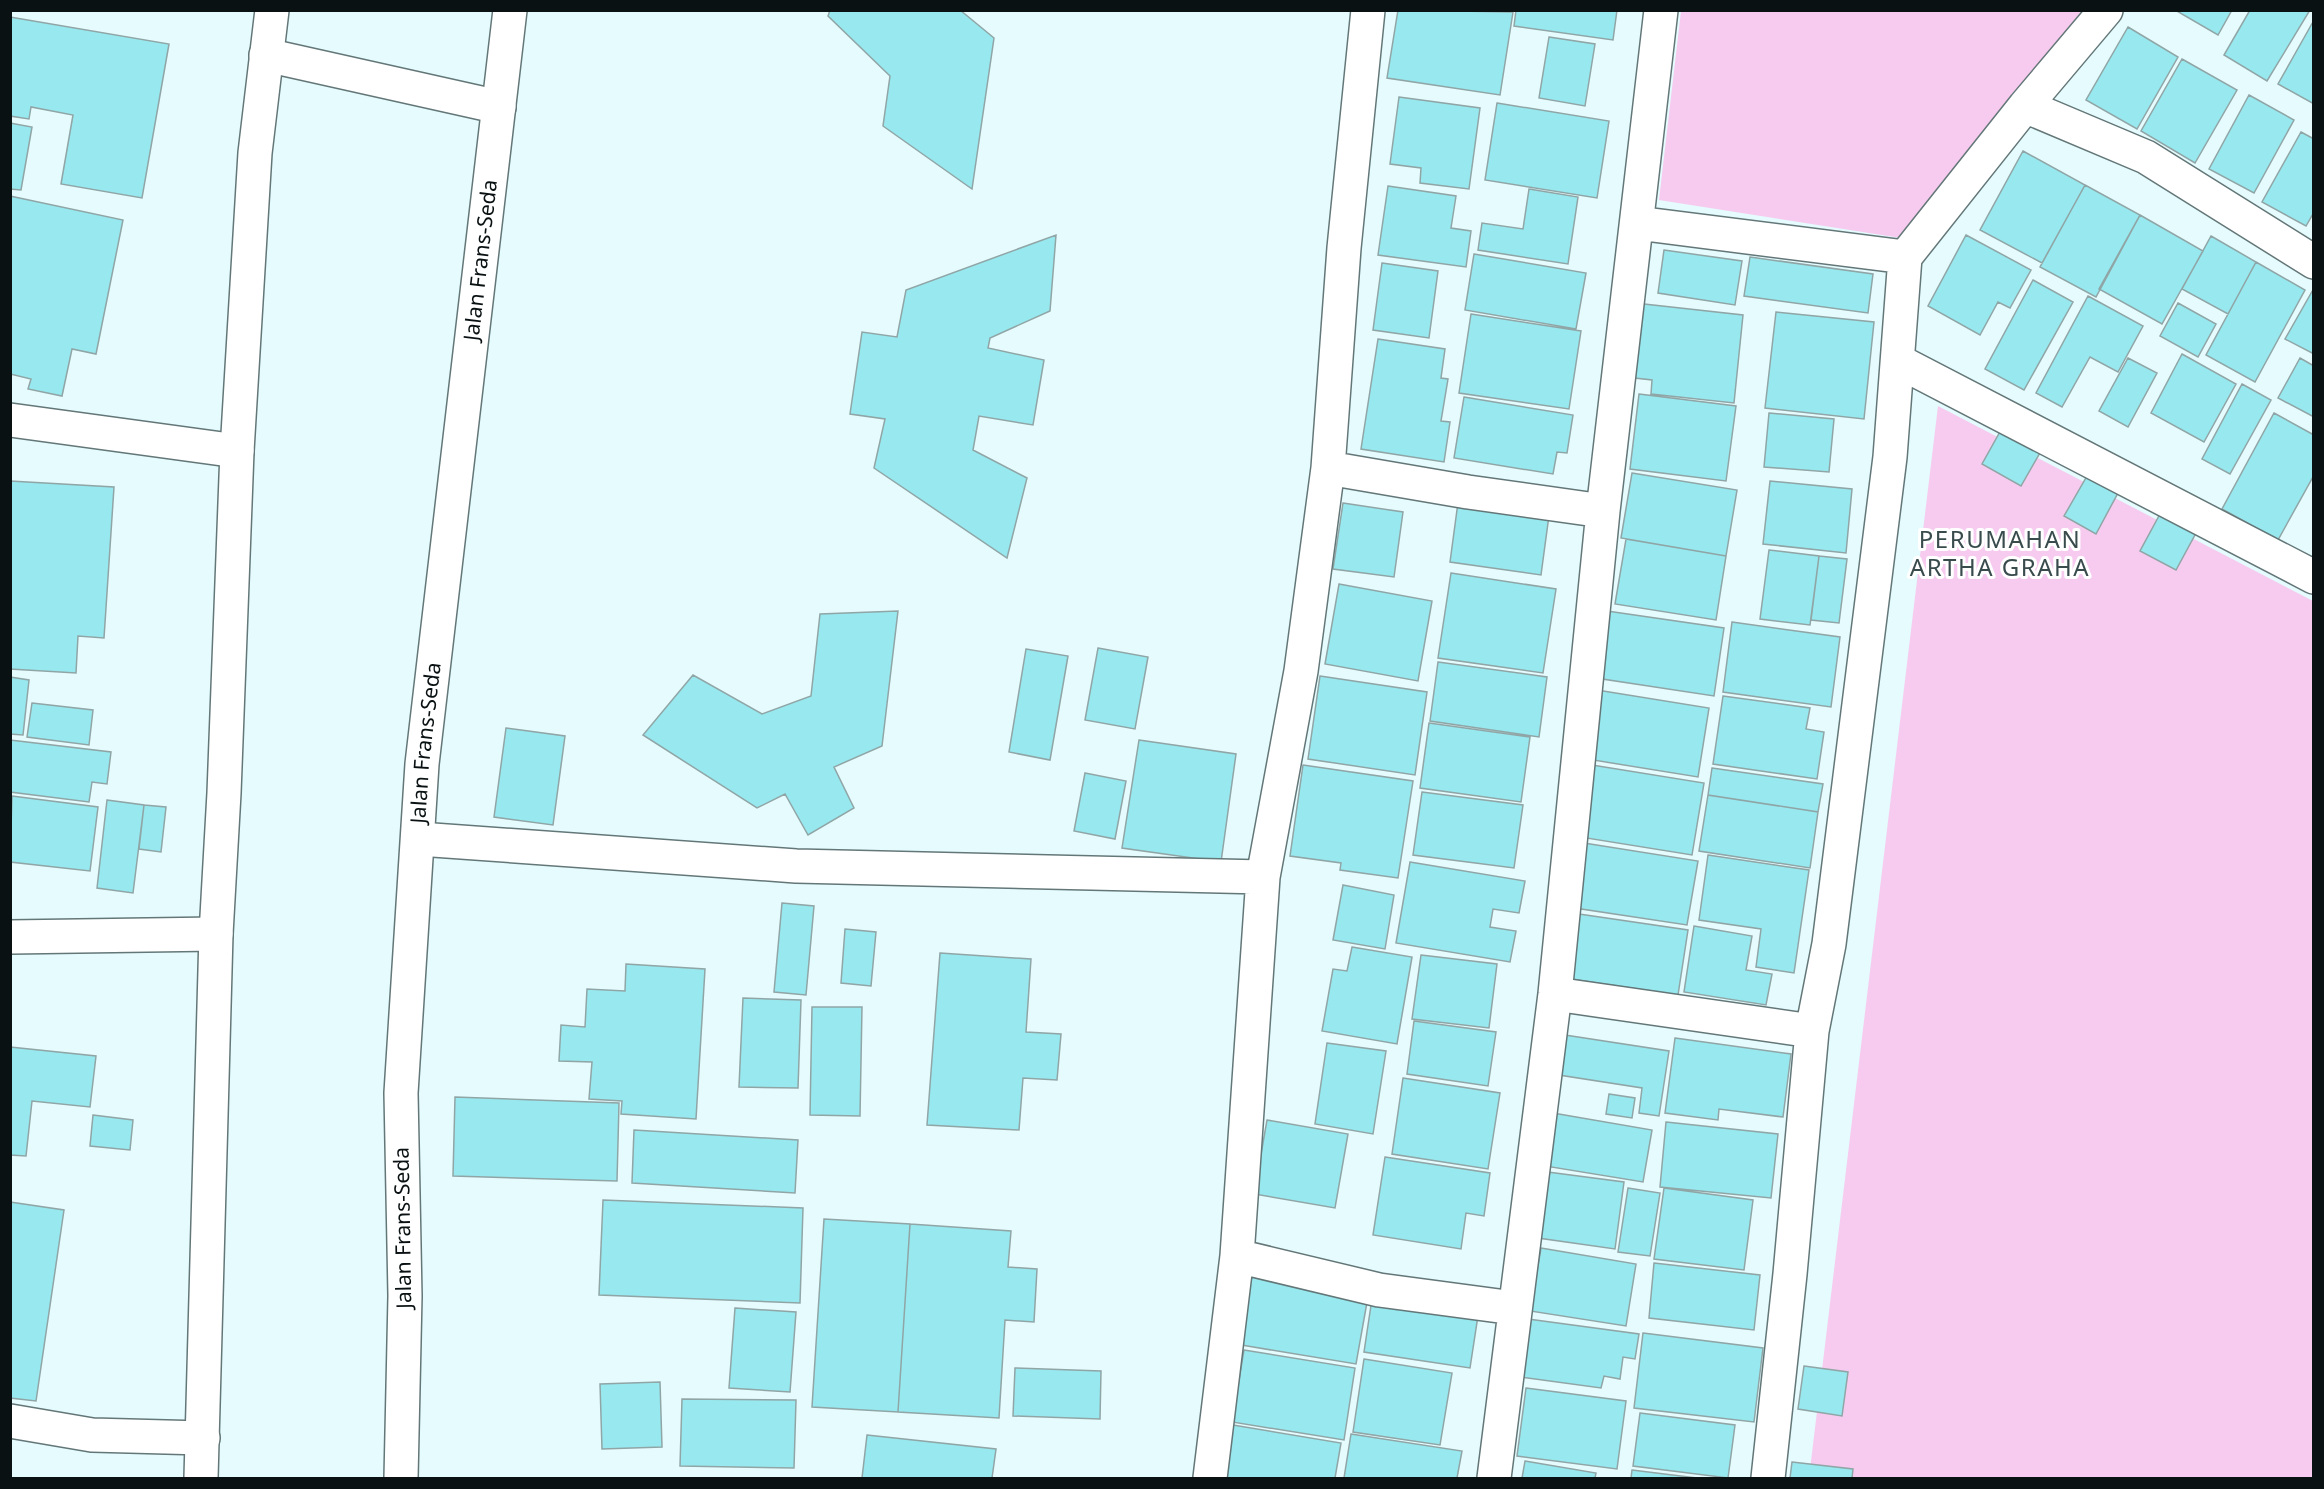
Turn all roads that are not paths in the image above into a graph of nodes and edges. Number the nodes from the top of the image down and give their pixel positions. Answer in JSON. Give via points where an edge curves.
{"nodes":[{"id":1,"x":272,"y":10,"type":"edge"},
{"id":2,"x":510,"y":10,"type":"edge"},
{"id":3,"x":1368,"y":10,"type":"edge"},
{"id":4,"x":1661,"y":10,"type":"edge"},
{"id":5,"x":2106,"y":10,"type":"edge"},
{"id":6,"x":266,"y":55,"type":"junction"},
{"id":7,"x":2025,"y":106,"type":"junction"},
{"id":8,"x":500,"y":107,"type":"junction"},
{"id":9,"x":1637,"y":223,"type":"junction"},
{"id":10,"x":1905,"y":257,"type":"junction"},
{"id":11,"x":2313,"y":262,"type":"edge"},
{"id":12,"x":1898,"y":361,"type":"junction"},
{"id":13,"x":10,"y":420,"type":"edge"},
{"id":14,"x":237,"y":451,"type":"junction"},
{"id":15,"x":1328,"y":468,"type":"junction"},
{"id":16,"x":1603,"y":511,"type":"junction"},
{"id":17,"x":2313,"y":577,"type":"edge"},
{"id":18,"x":419,"y":839,"type":"junction"},
{"id":19,"x":1263,"y":877,"type":"junction"},
{"id":20,"x":216,"y":934,"type":"junction"},
{"id":21,"x":10,"y":937,"type":"edge"},
{"id":22,"x":1555,"y":994,"type":"junction"},
{"id":23,"x":1812,"y":1031,"type":"junction"},
{"id":24,"x":1237,"y":1256,"type":"junction"},
{"id":25,"x":1515,"y":1308,"type":"junction"},
{"id":26,"x":10,"y":1421,"type":"edge"},
{"id":27,"x":203,"y":1438,"type":"junction"},
{"id":28,"x":201,"y":1479,"type":"edge"},
{"id":29,"x":401,"y":1479,"type":"edge"},
{"id":30,"x":1210,"y":1479,"type":"edge"},
{"id":31,"x":1494,"y":1479,"type":"edge"},
{"id":32,"x":1768,"y":1479,"type":"edge"}],
"edges":[{"from":1,"to":6,"type":"street"},
{"from":2,"to":8,"type":"street","name":"Jalan Frans-Seda"},
{"from":3,"to":15,"type":"street","via":[[1344,248]]},
{"from":4,"to":9,"type":"street"},
{"from":5,"to":7,"type":"street"},
{"from":6,"to":8,"type":"street"},
{"from":6,"to":14,"type":"street","via":[[255,153]]},
{"from":7,"to":10,"type":"street"},
{"from":7,"to":11,"type":"street","via":[[2146,157]]},
{"from":8,"to":18,"type":"street","name":"Jalan Frans-Seda","via":[[422,764]]},
{"from":9,"to":10,"type":"street"},
{"from":9,"to":16,"type":"street"},
{"from":10,"to":12,"type":"street"},
{"from":12,"to":17,"type":"street"},
{"from":12,"to":23,"type":"street","via":[[1890,457],[1829,944]]},
{"from":13,"to":14,"type":"street"},
{"from":14,"to":20,"type":"street"},
{"from":15,"to":16,"type":"street"},
{"from":15,"to":19,"type":"street","via":[[1301,671]]},
{"from":16,"to":22,"type":"street"},
{"from":18,"to":19,"type":"street","via":[[796,866]]},
{"from":18,"to":29,"type":"street","name":"Jalan Frans-Seda","via":[[401,1093],[405,1296]]},
{"from":19,"to":24,"type":"street"},
{"from":20,"to":21,"type":"street"},
{"from":20,"to":27,"type":"street"},
{"from":22,"to":23,"type":"street"},
{"from":22,"to":25,"type":"street"},
{"from":23,"to":32,"type":"street"},
{"from":24,"to":25,"type":"street","via":[[1379,1290]]},
{"from":24,"to":30,"type":"street"},
{"from":25,"to":31,"type":"street"},
{"from":26,"to":27,"type":"street","via":[[92,1436]]},
{"from":27,"to":28,"type":"street"}]}
